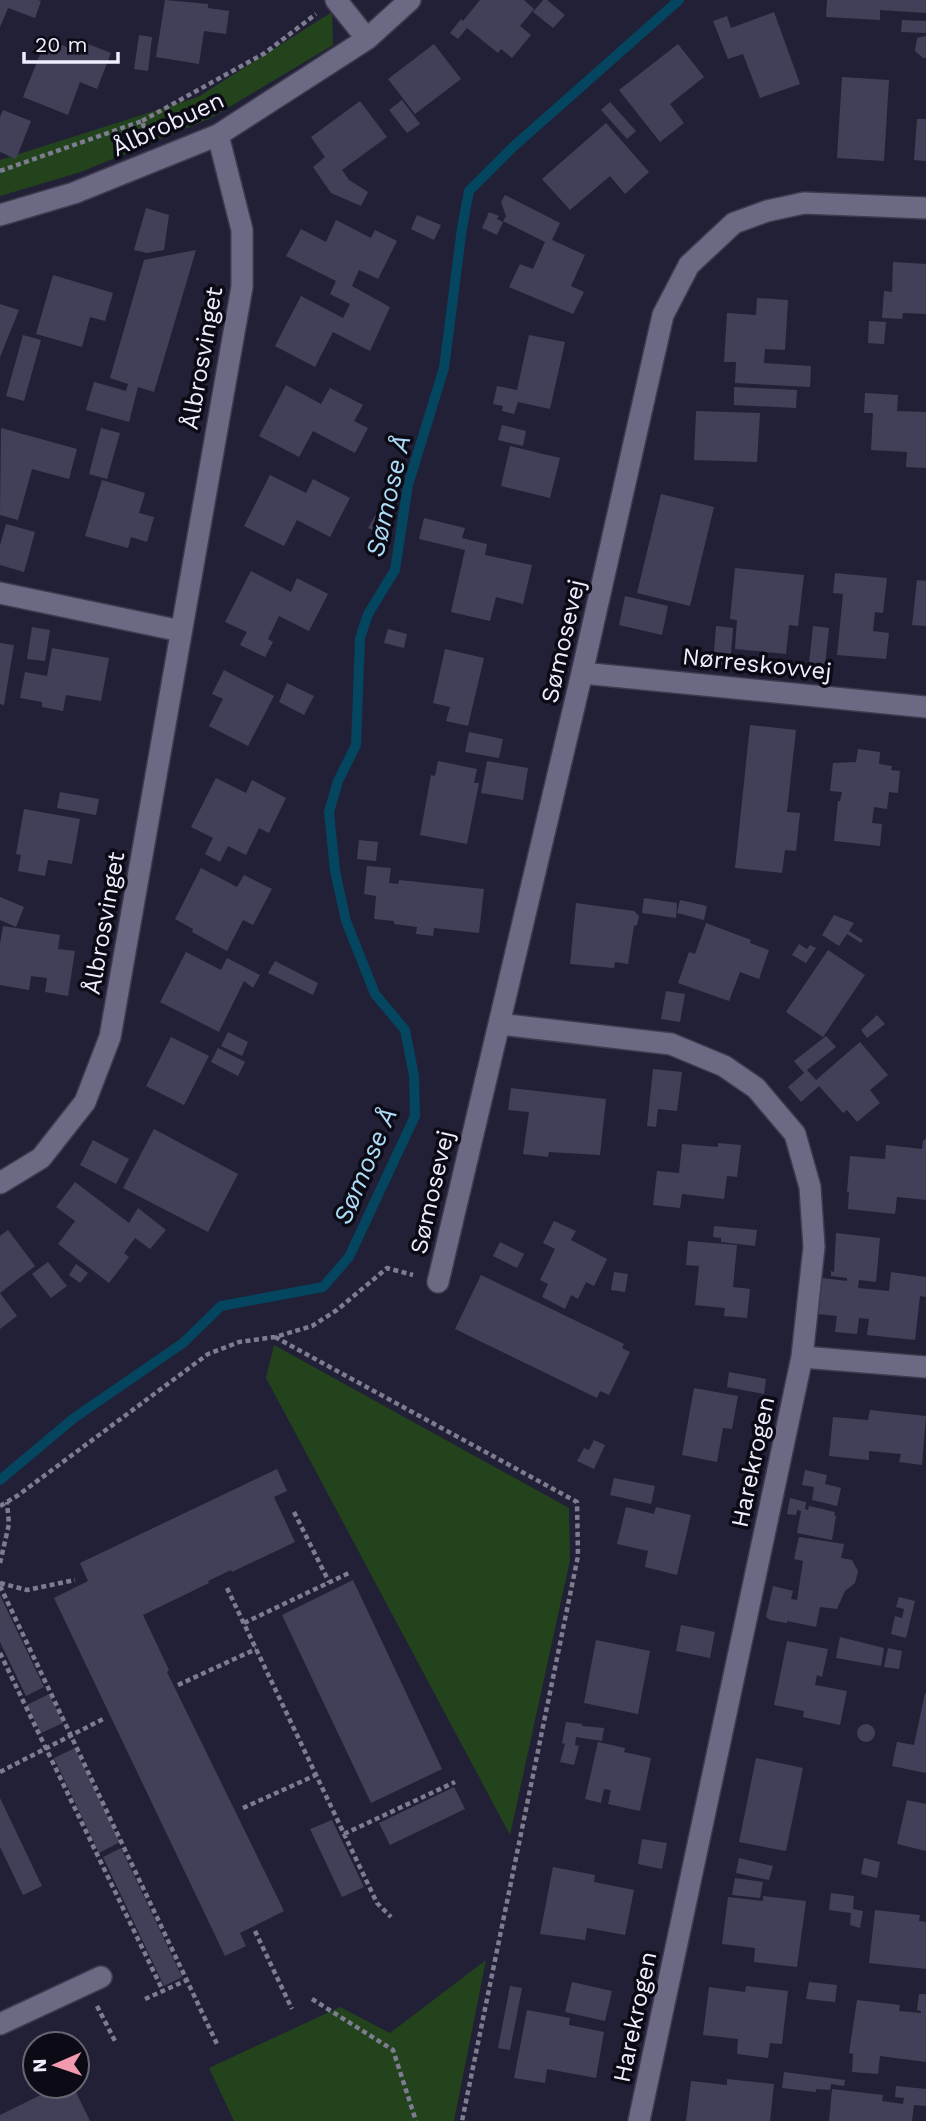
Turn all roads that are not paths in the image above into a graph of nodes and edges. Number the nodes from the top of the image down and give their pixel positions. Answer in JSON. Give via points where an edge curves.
{"nodes":[{"id":1,"x":410,"y":0,"type":"edge"},
{"id":2,"x":330,"y":4,"type":"edge"},
{"id":3,"x":367,"y":39,"type":"junction"},
{"id":4,"x":218,"y":135,"type":"junction"},
{"id":5,"x":926,"y":208,"type":"edge"},
{"id":6,"x":0,"y":215,"type":"edge"},
{"id":7,"x":0,"y":593,"type":"edge"},
{"id":8,"x":181,"y":631,"type":"junction"},
{"id":9,"x":582,"y":673,"type":"junction"},
{"id":10,"x":926,"y":708,"type":"edge"},
{"id":11,"x":499,"y":1024,"type":"junction"},
{"id":12,"x":0,"y":1183,"type":"edge"},
{"id":13,"x":438,"y":1282,"type":"road end"},
{"id":14,"x":802,"y":1357,"type":"junction"},
{"id":15,"x":926,"y":1367,"type":"edge"},
{"id":16,"x":101,"y":1977,"type":"dead end"},
{"id":17,"x":0,"y":2024,"type":"edge"},
{"id":18,"x":639,"y":2121,"type":"edge"}],
"edges":[{"from":1,"to":3,"type":"street","name":"Ålbrobuen"},
{"from":2,"to":3,"type":"street"},
{"from":3,"to":4,"type":"street","name":"Ålbrobuen"},
{"from":4,"to":6,"type":"street","name":"Ålbrobuen","via":[[74,193]]},
{"from":4,"to":8,"type":"street","name":"Ålbrosvinget","via":[[242,230],[242,287]]},
{"from":5,"to":9,"type":"street","name":"Sømosevej","via":[[804,203],[767,211],[734,223],[689,265],[663,315]]},
{"from":7,"to":8,"type":"street"},
{"from":8,"to":12,"type":"street","name":"Ålbrosvinget","via":[[110,1037],[85,1102],[41,1158]]},
{"from":9,"to":10,"type":"street","name":"Nørreskovvej"},
{"from":9,"to":11,"type":"street","name":"Sømosevej"},
{"from":11,"to":13,"type":"street","name":"Sømosevej"},
{"from":11,"to":14,"type":"street","name":"Harekrogen","via":[[671,1044],[724,1066],[756,1088],[795,1134],[810,1187],[814,1247]]},
{"from":14,"to":15,"type":"street"},
{"from":14,"to":18,"type":"street","name":"Harekrogen"},
{"from":16,"to":17,"type":"street"}]}
